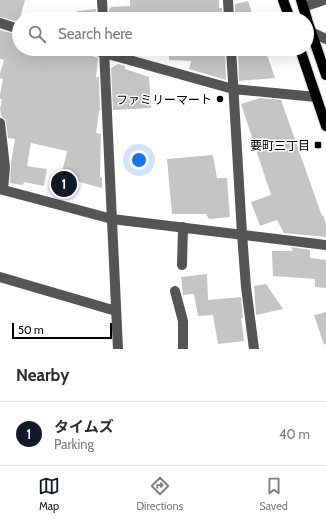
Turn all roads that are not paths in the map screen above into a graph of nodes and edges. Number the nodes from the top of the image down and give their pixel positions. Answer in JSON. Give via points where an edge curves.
{"nodes":[{"id":1,"x":102,"y":0,"type":"edge"},
{"id":2,"x":228,"y":0,"type":"edge"},
{"id":3,"x":283,"y":0,"type":"edge"},
{"id":4,"x":324,"y":0,"type":"edge"},
{"id":5,"x":302,"y":4,"type":"edge"},
{"id":6,"x":103,"y":12,"type":"edge"},
{"id":7,"x":229,"y":12,"type":"edge"},
{"id":8,"x":287,"y":12,"type":"edge"},
{"id":9,"x":0,"y":24,"type":"edge"},
{"id":10,"x":12,"y":27,"type":"edge"},
{"id":11,"x":314,"y":33,"type":"edge"},
{"id":12,"x":326,"y":39,"type":"edge"},
{"id":13,"x":314,"y":41,"type":"edge"},
{"id":14,"x":104,"y":56,"type":"edge"},
{"id":15,"x":121,"y":56,"type":"edge"},
{"id":16,"x":231,"y":56,"type":"edge"},
{"id":17,"x":302,"y":56,"type":"edge"},
{"id":18,"x":326,"y":75,"type":"edge"},
{"id":19,"x":233,"y":89,"type":"junction"},
{"id":20,"x":316,"y":97,"type":"junction"},
{"id":21,"x":0,"y":123,"type":"edge"},
{"id":22,"x":326,"y":126,"type":"edge"},
{"id":23,"x":2,"y":189,"type":"edge"},
{"id":24,"x":112,"y":219,"type":"junction"},
{"id":25,"x":183,"y":228,"type":"junction"},
{"id":26,"x":242,"y":234,"type":"junction"},
{"id":27,"x":326,"y":245,"type":"edge"},
{"id":28,"x":182,"y":265,"type":"dead end"},
{"id":29,"x":0,"y":277,"type":"edge"},
{"id":30,"x":175,"y":291,"type":"dead end"},
{"id":31,"x":116,"y":311,"type":"junction"},
{"id":32,"x":118,"y":349,"type":"edge"},
{"id":33,"x":183,"y":349,"type":"edge"},
{"id":34,"x":254,"y":349,"type":"edge"}],
"edges":[{"from":1,"to":6,"type":"street"},
{"from":2,"to":7,"type":"street"},
{"from":3,"to":8,"type":"main road"},
{"from":4,"to":5,"type":"street"},
{"from":9,"to":10,"type":"street"},
{"from":11,"to":12,"type":"street"},
{"from":13,"to":18,"type":"main road"},
{"from":14,"to":24,"type":"street"},
{"from":15,"to":19,"type":"street"},
{"from":16,"to":19,"type":"street"},
{"from":17,"to":20,"type":"main road"},
{"from":19,"to":20,"type":"street"},
{"from":19,"to":26,"type":"street"},
{"from":20,"to":22,"type":"main road"},
{"from":21,"to":23,"type":"street","via":[[6,167]]},
{"from":23,"to":24,"type":"street"},
{"from":24,"to":25,"type":"street"},
{"from":24,"to":31,"type":"street"},
{"from":25,"to":26,"type":"street"},
{"from":25,"to":28,"type":"street"},
{"from":26,"to":27,"type":"street"},
{"from":26,"to":34,"type":"street"},
{"from":29,"to":31,"type":"street"},
{"from":30,"to":33,"type":"street","via":[[183,321]]},
{"from":31,"to":32,"type":"street"}]}
